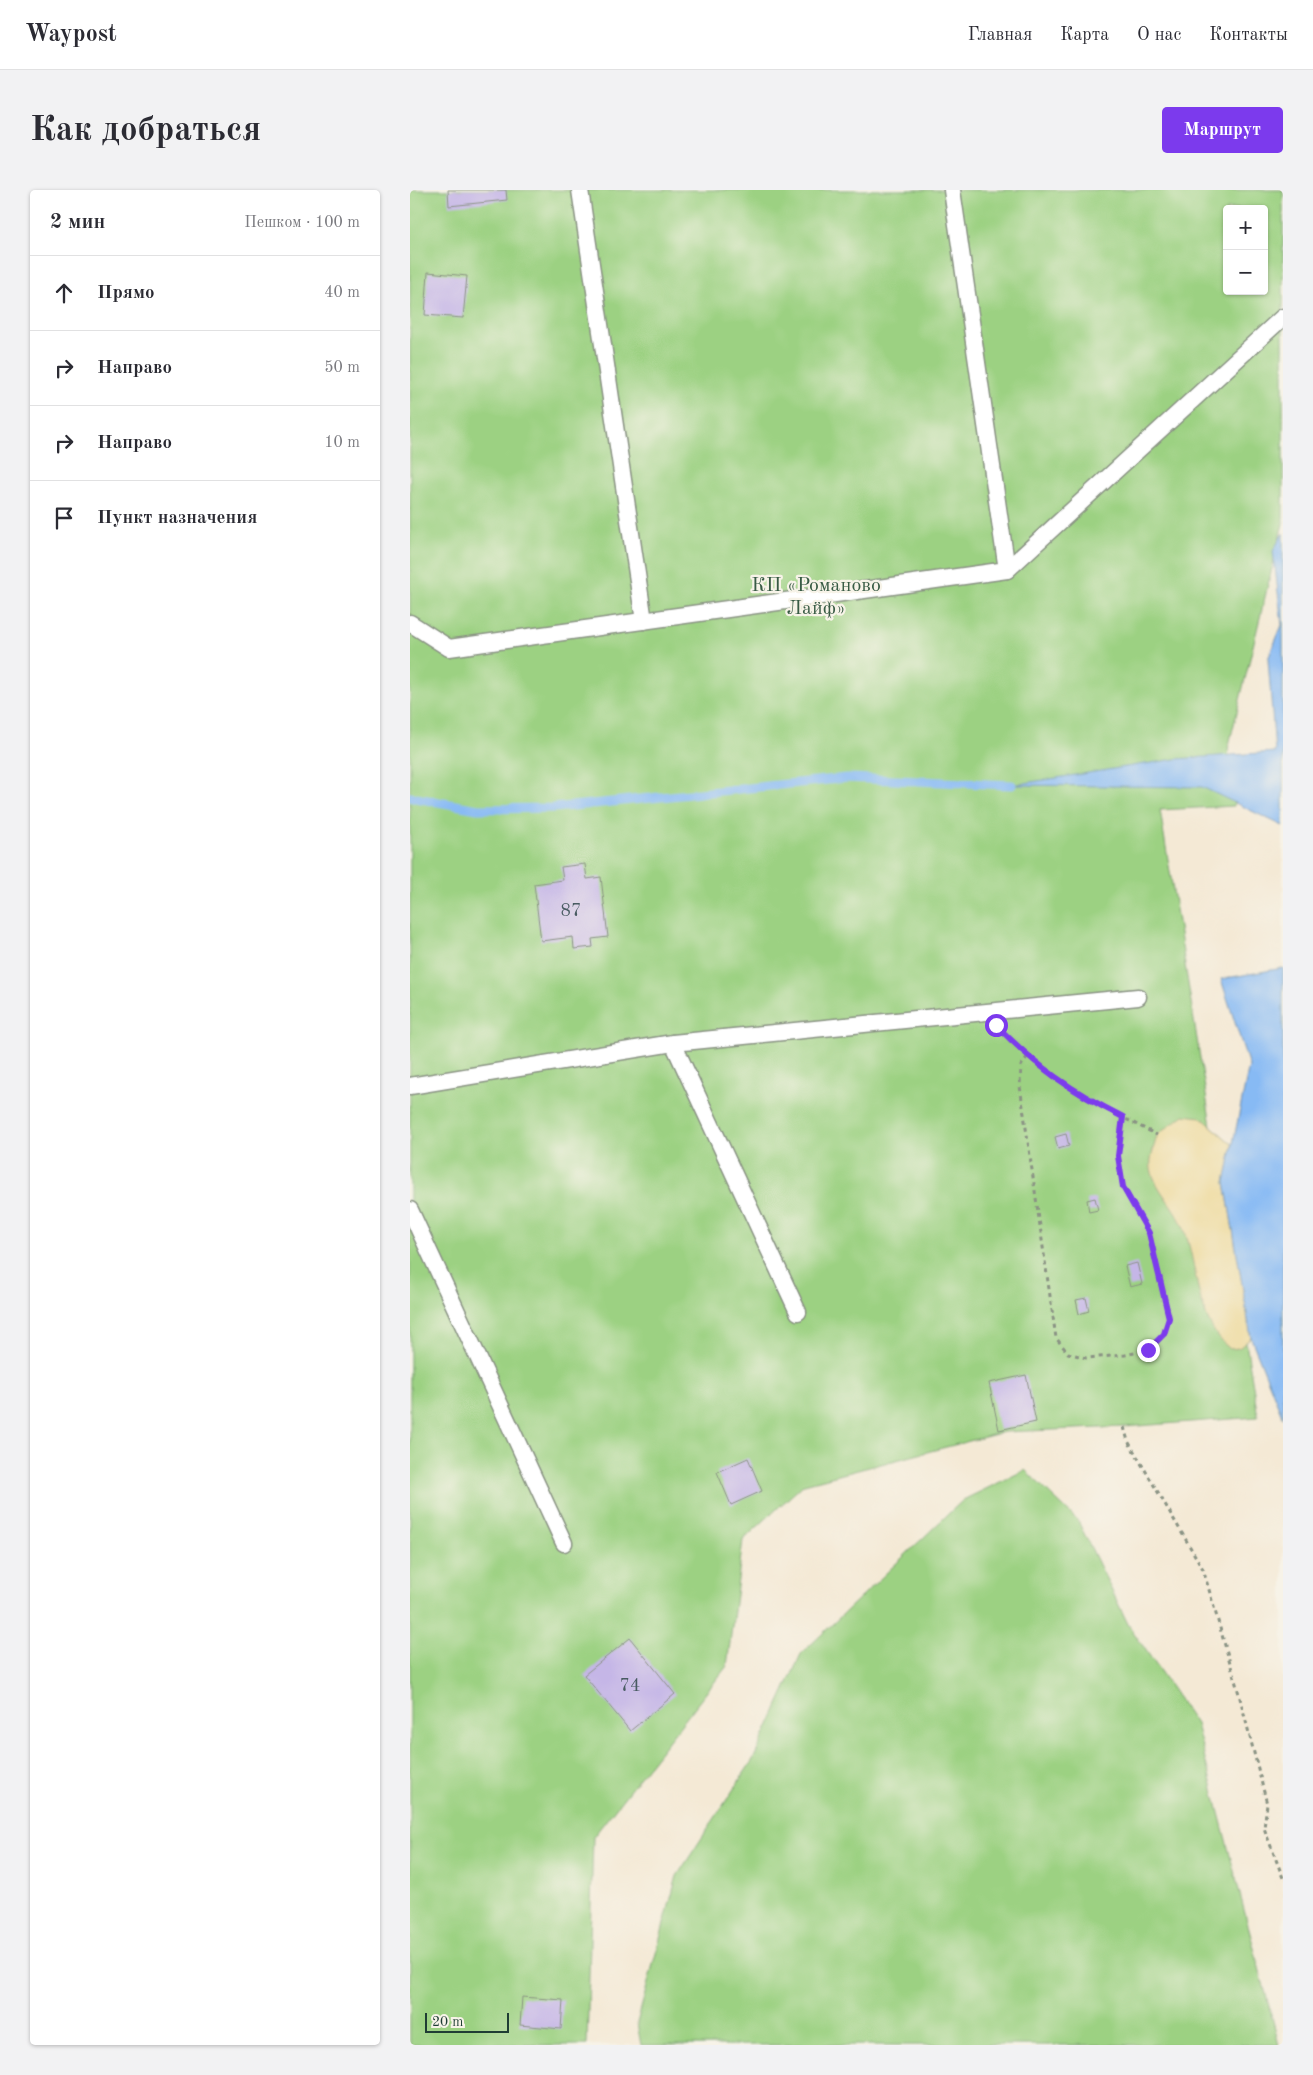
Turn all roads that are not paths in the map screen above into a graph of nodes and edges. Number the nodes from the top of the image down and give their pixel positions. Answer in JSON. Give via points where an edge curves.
{"nodes":[{"id":1,"x":580,"y":190,"type":"edge"},
{"id":2,"x":952,"y":190,"type":"edge"},
{"id":3,"x":1283,"y":317,"type":"edge"},
{"id":4,"x":1007,"y":570,"type":"junction"},
{"id":5,"x":644,"y":621,"type":"junction"},
{"id":6,"x":410,"y":623,"type":"edge"},
{"id":7,"x":1138,"y":997,"type":"dead end"},
{"id":8,"x":673,"y":1042,"type":"junction"},
{"id":9,"x":410,"y":1086,"type":"edge"},
{"id":10,"x":410,"y":1210,"type":"edge"},
{"id":11,"x":798,"y":1312,"type":"dead end"},
{"id":12,"x":564,"y":1543,"type":"dead end"}],
"edges":[{"from":1,"to":5,"type":"lane"},
{"from":2,"to":4,"type":"lane"},
{"from":3,"to":4,"type":"lane"},
{"from":4,"to":5,"type":"lane"},
{"from":5,"to":6,"type":"lane","via":[[449,648]]},
{"from":7,"to":8,"type":"lane"},
{"from":8,"to":9,"type":"lane"},
{"from":8,"to":11,"type":"lane"},
{"from":10,"to":12,"type":"lane"}]}
